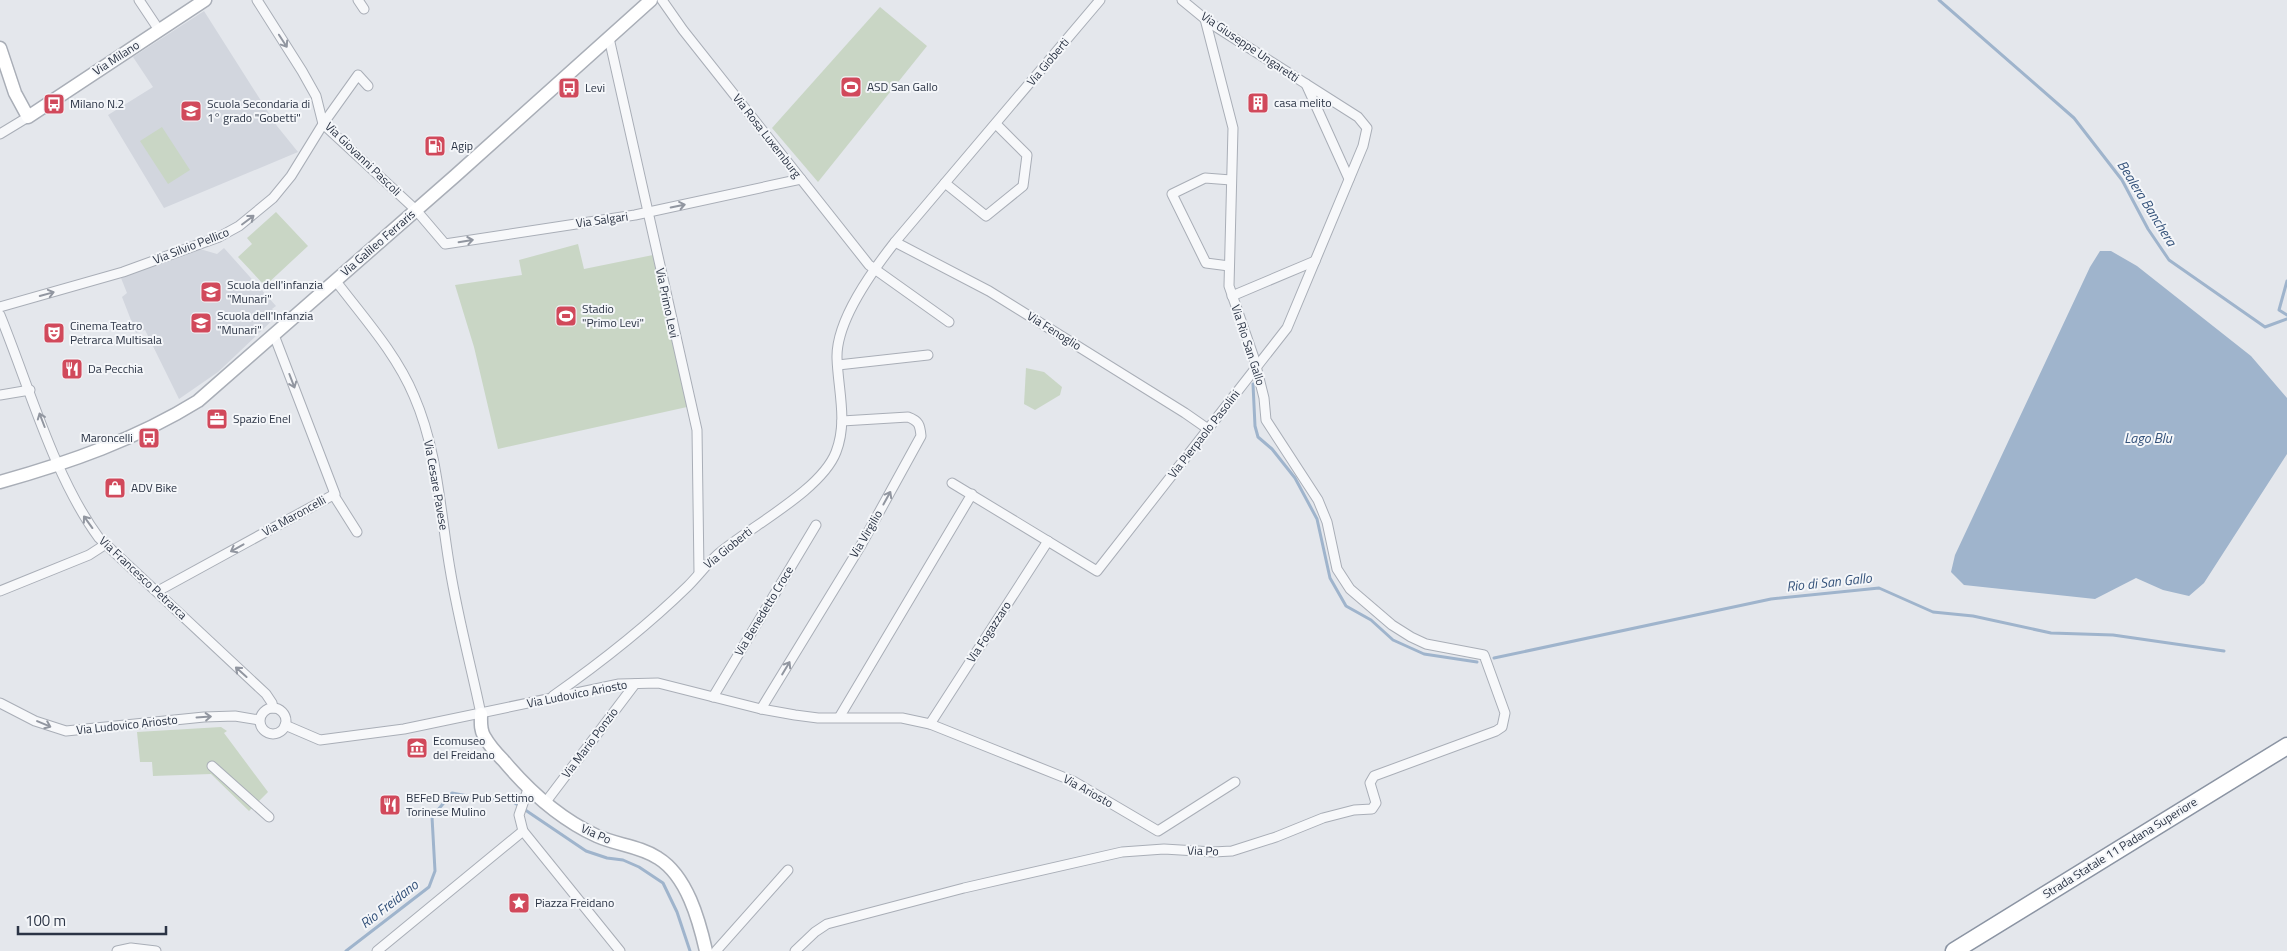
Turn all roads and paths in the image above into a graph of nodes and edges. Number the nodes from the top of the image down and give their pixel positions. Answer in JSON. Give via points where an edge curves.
{"nodes":[{"id":1,"x":139,"y":0,"type":"edge"},
{"id":2,"x":205,"y":0,"type":"edge"},
{"id":3,"x":257,"y":0,"type":"edge"},
{"id":4,"x":358,"y":0,"type":"edge"},
{"id":5,"x":651,"y":0,"type":"edge"},
{"id":6,"x":662,"y":0,"type":"edge"},
{"id":7,"x":1100,"y":0,"type":"edge"},
{"id":8,"x":1182,"y":0,"type":"edge"},
{"id":9,"x":364,"y":10,"type":"dead end"},
{"id":10,"x":1205,"y":19,"type":"junction"},
{"id":11,"x":159,"y":30,"type":"junction"},
{"id":12,"x":609,"y":38,"type":"junction"},
{"id":13,"x":0,"y":49,"type":"edge"},
{"id":14,"x":1306,"y":84,"type":"junction"},
{"id":15,"x":368,"y":86,"type":"dead end"},
{"id":16,"x":28,"y":117,"type":"junction"},
{"id":17,"x":323,"y":124,"type":"junction"},
{"id":18,"x":996,"y":124,"type":"junction"},
{"id":19,"x":1367,"y":128,"type":"joint"},
{"id":20,"x":0,"y":134,"type":"edge"},
{"id":21,"x":801,"y":179,"type":"junction"},
{"id":22,"x":1349,"y":179,"type":"junction"},
{"id":23,"x":1231,"y":180,"type":"junction"},
{"id":24,"x":945,"y":183,"type":"junction"},
{"id":25,"x":416,"y":210,"type":"junction"},
{"id":26,"x":647,"y":213,"type":"junction"},
{"id":27,"x":896,"y":242,"type":"junction"},
{"id":28,"x":1315,"y":261,"type":"junction"},
{"id":29,"x":1229,"y":266,"type":"junction"},
{"id":30,"x":874,"y":269,"type":"junction"},
{"id":31,"x":335,"y":280,"type":"junction"},
{"id":32,"x":1232,"y":296,"type":"junction"},
{"id":33,"x":0,"y":307,"type":"edge"},
{"id":34,"x":0,"y":315,"type":"edge"},
{"id":35,"x":949,"y":322,"type":"dead end"},
{"id":36,"x":274,"y":335,"type":"junction"},
{"id":37,"x":928,"y":355,"type":"dead end"},
{"id":38,"x":838,"y":365,"type":"junction"},
{"id":39,"x":1255,"y":368,"type":"junction"},
{"id":40,"x":30,"y":390,"type":"junction"},
{"id":41,"x":0,"y":395,"type":"edge"},
{"id":42,"x":842,"y":421,"type":"junction"},
{"id":43,"x":1208,"y":430,"type":"junction"},
{"id":44,"x":60,"y":466,"type":"junction"},
{"id":45,"x":0,"y":482,"type":"edge"},
{"id":46,"x":952,"y":483,"type":"dead end"},
{"id":47,"x":334,"y":494,"type":"junction"},
{"id":48,"x":972,"y":494,"type":"junction"},
{"id":49,"x":816,"y":525,"type":"dead end"},
{"id":50,"x":357,"y":532,"type":"dead end"},
{"id":51,"x":1048,"y":541,"type":"junction"},
{"id":52,"x":106,"y":544,"type":"junction"},
{"id":53,"x":699,"y":572,"type":"junction"},
{"id":54,"x":0,"y":590,"type":"edge"},
{"id":55,"x":158,"y":591,"type":"junction"},
{"id":56,"x":1484,"y":655,"type":"joint"},
{"id":57,"x":635,"y":684,"type":"junction"},
{"id":58,"x":713,"y":697,"type":"junction"},
{"id":59,"x":549,"y":699,"type":"junction"},
{"id":60,"x":0,"y":703,"type":"edge"},
{"id":61,"x":272,"y":708,"type":"junction"},
{"id":62,"x":761,"y":710,"type":"junction"},
{"id":63,"x":481,"y":714,"type":"junction"},
{"id":64,"x":840,"y":716,"type":"junction"},
{"id":65,"x":259,"y":720,"type":"junction"},
{"id":66,"x":930,"y":724,"type":"junction"},
{"id":67,"x":285,"y":725,"type":"junction"},
{"id":68,"x":2287,"y":746,"type":"edge"},
{"id":69,"x":2287,"y":758,"type":"edge"},
{"id":70,"x":212,"y":766,"type":"dead end"},
{"id":71,"x":1235,"y":782,"type":"dead end"},
{"id":72,"x":528,"y":789,"type":"junction"},
{"id":73,"x":545,"y":803,"type":"junction"},
{"id":74,"x":269,"y":817,"type":"dead end"},
{"id":75,"x":523,"y":831,"type":"junction"},
{"id":76,"x":788,"y":870,"type":"dead end"},
{"id":77,"x":117,"y":951,"type":"edge"},
{"id":78,"x":156,"y":951,"type":"edge"},
{"id":79,"x":377,"y":951,"type":"edge"},
{"id":80,"x":620,"y":951,"type":"edge"},
{"id":81,"x":706,"y":951,"type":"edge"},
{"id":82,"x":716,"y":951,"type":"edge"},
{"id":83,"x":795,"y":951,"type":"edge"},
{"id":84,"x":1954,"y":951,"type":"edge"},
{"id":85,"x":1974,"y":951,"type":"edge"}],
"edges":[{"from":1,"to":11,"type":"street"},
{"from":2,"to":11,"type":"main road","name":"Via Milano"},
{"from":3,"to":17,"type":"street","name":"Via Giovanni Pascoli","one_way":true,"via":[[316,96]]},
{"from":4,"to":9,"type":"street"},
{"from":5,"to":12,"type":"main road","name":"Via Galileo Ferraris"},
{"from":6,"to":21,"type":"street","name":"Via Rosa Luxemburg"},
{"from":7,"to":18,"type":"street","name":"Via Gioberti"},
{"from":8,"to":10,"type":"street","name":"Via Giuseppe Ungaretti"},
{"from":10,"to":14,"type":"street","name":"Via Giuseppe Ungaretti"},
{"from":10,"to":23,"type":"street","name":"Via Rio San Gallo","via":[[1233,128]]},
{"from":11,"to":16,"type":"main road","name":"Via Milano"},
{"from":12,"to":25,"type":"main road","name":"Via Galileo Ferraris"},
{"from":12,"to":26,"type":"street","name":"Via Primo Levi"},
{"from":13,"to":16,"type":"main road","via":[[15,93]]},
{"from":14,"to":19,"type":"street","name":"Via Giuseppe Ungaretti","via":[[1358,117]]},
{"from":14,"to":22,"type":"street"},
{"from":15,"to":17,"type":"street","name":"Via Silvio Pellico","via":[[358,75]]},
{"from":16,"to":20,"type":"street"},
{"from":17,"to":25,"type":"street","name":"Via Giovanni Pascoli"},
{"from":33,"to":17,"type":"street","name":"Via Silvio Pellico","one_way":true,"via":[[124,272],[220,237],[257,213],[279,190]]},
{"from":18,"to":24,"type":"street","name":"Via Gioberti"},
{"from":18,"to":24,"type":"street","via":[[1027,155],[1023,186],[986,216]]},
{"from":19,"to":22,"type":"street","name":"Via Pierpaolo Pasolini","via":[[1367,136]]},
{"from":26,"to":21,"type":"street","name":"Via Salgari","one_way":true},
{"from":21,"to":30,"type":"street","name":"Via Rosa Luxemburg"},
{"from":22,"to":28,"type":"street","name":"Via Pierpaolo Pasolini"},
{"from":23,"to":29,"type":"street","name":"Via Rio San Gallo"},
{"from":23,"to":29,"type":"street","via":[[1205,178],[1172,194],[1206,263]]},
{"from":24,"to":27,"type":"street","name":"Via Gioberti"},
{"from":25,"to":26,"type":"street","name":"Via Salgari","one_way":true,"via":[[445,244]]},
{"from":25,"to":31,"type":"main road","name":"Via Galileo Ferraris"},
{"from":26,"to":53,"type":"street","name":"Via Primo Levi","via":[[697,430]]},
{"from":27,"to":30,"type":"street","name":"Via Gioberti"},
{"from":27,"to":43,"type":"street","name":"Via Fenoglio","via":[[989,291]]},
{"from":28,"to":32,"type":"street"},
{"from":28,"to":39,"type":"street","name":"Via Pierpaolo Pasolini","via":[[1287,328]]},
{"from":29,"to":32,"type":"street","name":"Via Rio San Gallo"},
{"from":30,"to":35,"type":"street"},
{"from":30,"to":38,"type":"street","name":"Via Gioberti","via":[[864,283],[840,336]]},
{"from":31,"to":36,"type":"main road","name":"Via Galileo Ferraris"},
{"from":31,"to":63,"type":"street","name":"Via Cesare Pavese","via":[[395,359],[423,419],[432,448],[450,571]]},
{"from":32,"to":39,"type":"street","name":"Via Rio San Gallo"},
{"from":34,"to":40,"type":"street","name":"Via Francesco Petrarca"},
{"from":36,"to":44,"type":"main road","name":"Via Galileo Ferraris","via":[[214,388],[180,412]]},
{"from":36,"to":47,"type":"street","name":"Via Maroncelli","one_way":true},
{"from":37,"to":38,"type":"street"},
{"from":38,"to":42,"type":"street","name":"Via Gioberti"},
{"from":39,"to":43,"type":"street","name":"Via Pierpaolo Pasolini"},
{"from":39,"to":56,"type":"street","name":"Via Rio San Gallo","via":[[1264,398],[1266,420],[1318,500],[1327,522],[1337,570],[1345,584],[1392,625],[1411,637],[1426,644]]},
{"from":40,"to":41,"type":"street"},
{"from":44,"to":40,"type":"street","name":"Via Francesco Petrarca","one_way":true},
{"from":42,"to":53,"type":"street","name":"Via Gioberti","via":[[842,434],[835,454],[818,480],[740,537]]},
{"from":62,"to":42,"type":"street","name":"Via Virgilio","one_way":true,"via":[[860,547],[921,436],[920,425],[908,417]]},
{"from":43,"to":51,"type":"street","name":"Via Pierpaolo Pasolini","via":[[1097,571]]},
{"from":44,"to":45,"type":"main road","name":"Via Galileo Ferraris"},
{"from":52,"to":44,"type":"street","name":"Via Francesco Petrarca","one_way":true,"via":[[83,516]]},
{"from":46,"to":48,"type":"street","name":"Via Pierpaolo Pasolini"},
{"from":47,"to":50,"type":"street"},
{"from":47,"to":55,"type":"street","name":"Via Maroncelli","one_way":true},
{"from":48,"to":51,"type":"street","name":"Via Pierpaolo Pasolini"},
{"from":48,"to":64,"type":"street"},
{"from":49,"to":58,"type":"street","name":"Via Benedetto Croce"},
{"from":51,"to":66,"type":"street","name":"Via Fogazzaro"},
{"from":52,"to":54,"type":"street","via":[[89,555]]},
{"from":52,"to":55,"type":"street","name":"Via Francesco Petrarca"},
{"from":53,"to":59,"type":"street","name":"Via Gioberti","via":[[690,584],[593,668]]},
{"from":61,"to":55,"type":"street","name":"Via Francesco Petrarca","one_way":true,"via":[[266,694]]},
{"from":56,"to":83,"type":"street","name":"Via Po","via":[[1505,713],[1502,727],[1374,776],[1370,783],[1376,803],[1372,809],[1323,818],[1232,851],[1164,849],[1122,852],[964,888],[827,924]]},
{"from":57,"to":58,"type":"street","name":"Via Ludovico Ariosto","via":[[658,683]]},
{"from":57,"to":59,"type":"street","name":"Via Ludovico Ariosto","via":[[619,684]]},
{"from":57,"to":73,"type":"street","name":"Via Mario Ponzio"},
{"from":58,"to":62,"type":"street","name":"Via Ludovico Ariosto"},
{"from":59,"to":63,"type":"street","name":"Via Ludovico Ariosto"},
{"from":60,"to":65,"type":"street","name":"Via Ludovico Ariosto","one_way":true,"via":[[35,721],[66,731],[204,717],[235,716]]},
{"from":61,"to":65,"type":"street","via":[[264,711]]},
{"from":61,"to":67,"type":"street","name":"Via Ludovico Ariosto","via":[[282,712]]},
{"from":62,"to":64,"type":"street","name":"Via Ludovico Ariosto","via":[[818,718]]},
{"from":63,"to":67,"type":"street","name":"Via Ludovico Ariosto","via":[[404,729],[320,740]]},
{"from":63,"to":72,"type":"main road","name":"Via Po","via":[[484,736]]},
{"from":64,"to":66,"type":"street","name":"Via Ludovico Ariosto","via":[[902,718]]},
{"from":65,"to":67,"type":"street","name":"Via Ludovico Ariosto","via":[[262,729],[270,734],[280,733]]},
{"from":66,"to":71,"type":"street","name":"Via Ariosto","via":[[1073,781],[1158,831]]},
{"from":68,"to":84,"type":"highway","name":"Strada Statale 11 Padana Superiore"},
{"from":69,"to":85,"type":"highway","name":"Strada Statale 11 Padana Superiore"},
{"from":70,"to":74,"type":"street"},
{"from":72,"to":73,"type":"main road","name":"Via Po"},
{"from":72,"to":75,"type":"street","via":[[521,807]]},
{"from":73,"to":81,"type":"main road","name":"Via Po","via":[[584,830],[658,858],[682,885]]},
{"from":75,"to":79,"type":"street"},
{"from":75,"to":80,"type":"street"},
{"from":76,"to":82,"type":"street"},
{"from":77,"to":78,"type":"street","via":[[131,948]]}]}
